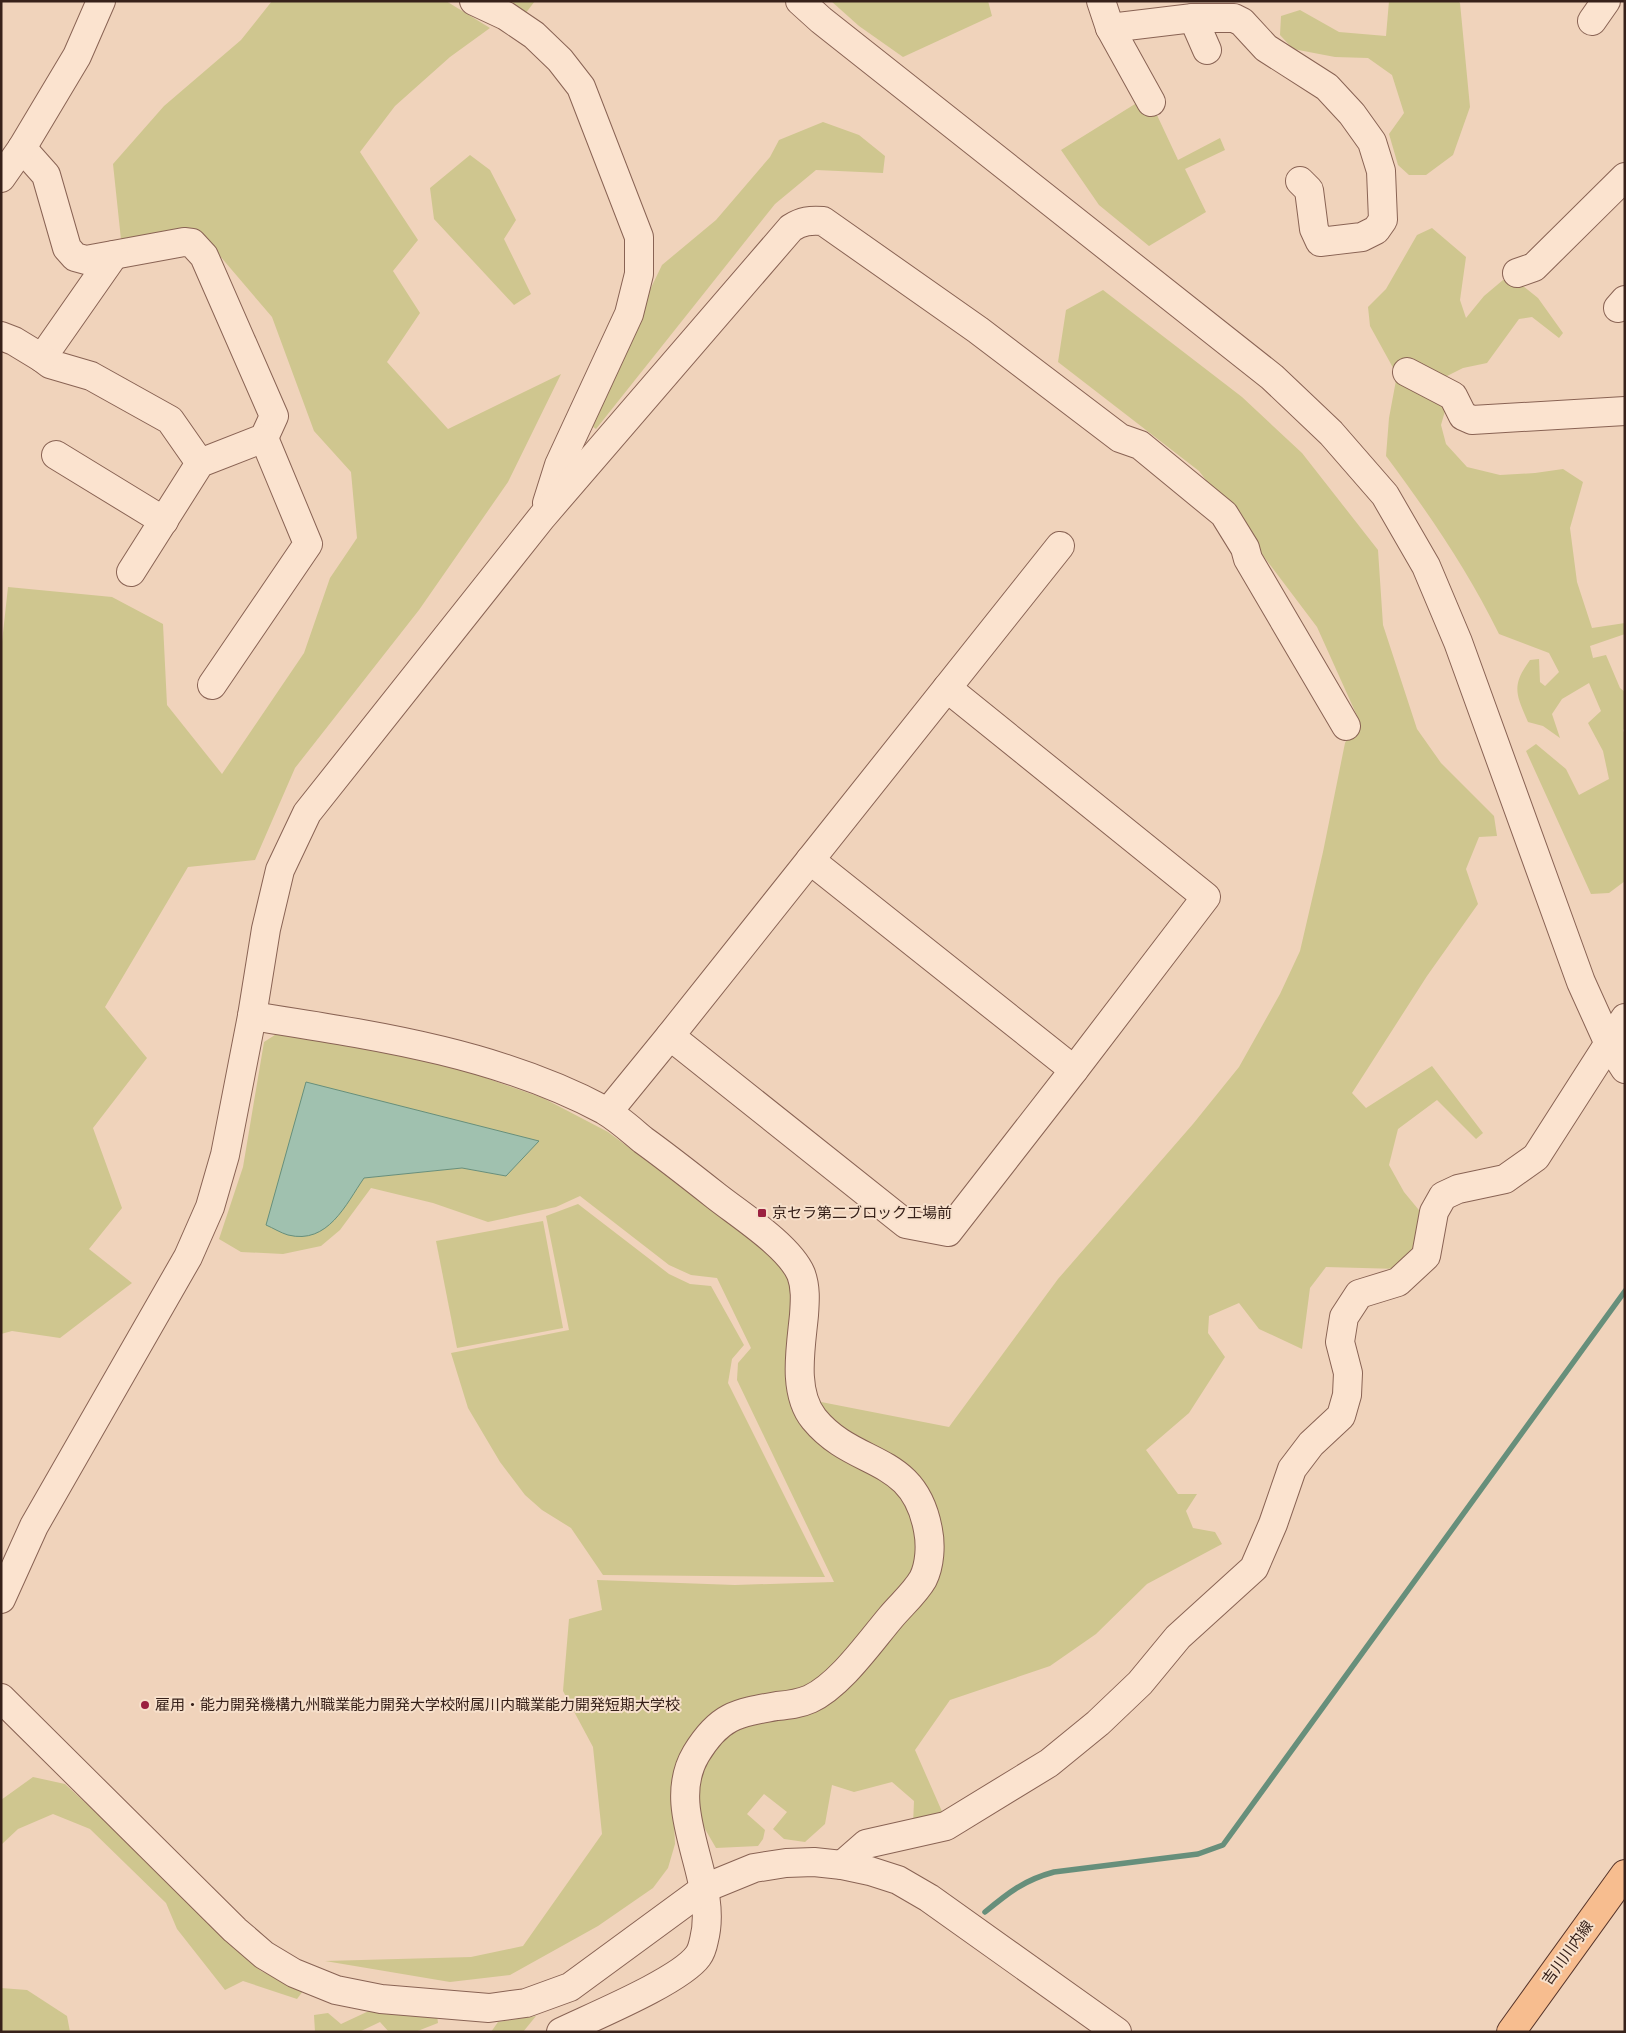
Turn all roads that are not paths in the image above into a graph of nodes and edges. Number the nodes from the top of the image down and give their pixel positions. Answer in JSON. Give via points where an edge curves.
{"nodes":[{"id":1,"x":101,"y":1,"type":"edge"},
{"id":2,"x":474,"y":1,"type":"edge"},
{"id":3,"x":800,"y":1,"type":"edge"},
{"id":4,"x":1101,"y":1,"type":"edge"},
{"id":5,"x":1194,"y":18,"type":"junction"},
{"id":6,"x":1110,"y":28,"type":"junction"},
{"id":7,"x":1207,"y":50,"type":"dead end"},
{"id":8,"x":1151,"y":102,"type":"dead end"},
{"id":9,"x":22,"y":148,"type":"junction"},
{"id":10,"x":1625,"y":177,"type":"edge"},
{"id":11,"x":1,"y":178,"type":"edge"},
{"id":12,"x":1300,"y":181,"type":"dead end"},
{"id":13,"x":114,"y":255,"type":"junction"},
{"id":14,"x":1517,"y":272,"type":"dead end"},
{"id":15,"x":1,"y":336,"type":"edge"},
{"id":16,"x":42,"y":358,"type":"junction"},
{"id":17,"x":1407,"y":372,"type":"dead end"},
{"id":18,"x":1625,"y":411,"type":"edge"},
{"id":19,"x":264,"y":438,"type":"junction"},
{"id":20,"x":56,"y":455,"type":"dead end"},
{"id":21,"x":200,"y":463,"type":"junction"},
{"id":22,"x":542,"y":517,"type":"junction"},
{"id":23,"x":164,"y":521,"type":"junction"},
{"id":24,"x":1060,"y":546,"type":"dead end"},
{"id":25,"x":132,"y":572,"type":"dead end"},
{"id":26,"x":212,"y":686,"type":"dead end"},
{"id":27,"x":948,"y":688,"type":"junction"},
{"id":28,"x":1346,"y":726,"type":"dead end"},
{"id":29,"x":810,"y":860,"type":"junction"},
{"id":30,"x":252,"y":1016,"type":"junction"},
{"id":31,"x":1625,"y":1018,"type":"edge"},
{"id":32,"x":670,"y":1036,"type":"junction"},
{"id":33,"x":1609,"y":1044,"type":"junction"},
{"id":34,"x":1625,"y":1069,"type":"edge"},
{"id":35,"x":1074,"y":1070,"type":"junction"},
{"id":36,"x":608,"y":1112,"type":"junction"},
{"id":37,"x":1,"y":1599,"type":"edge"},
{"id":38,"x":1,"y":1698,"type":"edge"},
{"id":39,"x":842,"y":1864,"type":"junction"},
{"id":40,"x":1625,"y":1874,"type":"edge"},
{"id":41,"x":705,"y":1888,"type":"junction"},
{"id":42,"x":561,"y":2032,"type":"edge"},
{"id":43,"x":1117,"y":2032,"type":"edge"},
{"id":44,"x":1511,"y":2032,"type":"edge"}],
"edges":[{"from":1,"to":9,"type":"street","via":[[77,56]]},
{"from":2,"to":22,"type":"street","via":[[506,16],[534,35],[560,60],[581,87],[640,237],[639,274],[629,314],[560,465]]},
{"from":3,"to":33,"type":"street","via":[[1272,377],[1331,433],[1384,495],[1426,566],[1458,642],[1581,982]]},
{"from":4,"to":6,"type":"street"},
{"from":5,"to":6,"type":"street"},
{"from":5,"to":7,"type":"street"},
{"from":5,"to":12,"type":"street","via":[[1234,18],[1242,22],[1266,48],[1327,87],[1372,142],[1381,171],[1383,220],[1376,230],[1362,237],[1320,242],[1314,229],[1309,190]]},
{"from":6,"to":8,"type":"street"},
{"from":9,"to":11,"type":"street"},
{"from":9,"to":13,"type":"street","via":[[46,175],[71,253],[86,260]]},
{"from":10,"to":14,"type":"street","via":[[1534,267]]},
{"from":13,"to":16,"type":"street"},
{"from":13,"to":19,"type":"street","via":[[184,242],[192,243],[204,256],[274,416]]},
{"from":15,"to":16,"type":"street"},
{"from":16,"to":21,"type":"street","via":[[50,364],[91,376],[170,420]]},
{"from":17,"to":18,"type":"street","via":[[1453,396],[1463,416],[1472,420]]},
{"from":19,"to":21,"type":"street"},
{"from":19,"to":26,"type":"street","via":[[308,544]]},
{"from":20,"to":23,"type":"street"},
{"from":21,"to":23,"type":"street"},
{"from":22,"to":28,"type":"street","via":[[791,228],[809,220],[823,221],[978,330],[1120,438],[1140,445],[1224,514]]},
{"from":22,"to":30,"type":"street","via":[[308,813],[280,870],[266,929]]},
{"from":23,"to":25,"type":"street"},
{"from":24,"to":27,"type":"street"},
{"from":27,"to":29,"type":"street"},
{"from":27,"to":35,"type":"street","via":[[1206,897]]},
{"from":29,"to":32,"type":"street"},
{"from":29,"to":35,"type":"street"},
{"from":30,"to":36,"type":"street","via":[[366,1034],[456,1054],[516,1072]]},
{"from":30,"to":37,"type":"street","via":[[225,1155],[210,1207],[188,1257],[34,1526]]},
{"from":31,"to":33,"type":"street"},
{"from":32,"to":35,"type":"street","via":[[906,1224],[948,1232]]},
{"from":32,"to":36,"type":"street"},
{"from":33,"to":34,"type":"street"},
{"from":33,"to":39,"type":"street","via":[[1536,1157],[1505,1179],[1458,1188],[1443,1196],[1434,1212],[1426,1256],[1398,1282],[1359,1294],[1344,1317],[1340,1342],[1348,1373],[1347,1395],[1341,1416],[1310,1444],[1292,1469],[1254,1568],[1178,1637],[1140,1683],[1098,1723],[1048,1763],[946,1826],[866,1844]]},
{"from":36,"to":41,"type":"street","via":[[789,1256],[801,1275],[805,1295],[800,1378],[809,1413],[824,1431],[843,1445],[896,1471],[908,1483],[918,1498],[930,1540],[924,1577],[834,1682],[797,1703],[733,1715],[718,1726],[700,1748],[691,1762],[686,1781],[686,1817]]},
{"from":38,"to":41,"type":"street","via":[[235,1930],[264,1955],[294,1973],[336,1990],[381,2000],[489,2008],[526,2003],[570,1987]]},
{"from":39,"to":41,"type":"street","via":[[786,1863],[762,1867]]},
{"from":39,"to":43,"type":"street","via":[[898,1880],[929,1898]]},
{"from":40,"to":44,"type":"main road","name":"吉川川内線"},
{"from":41,"to":42,"type":"street","via":[[708,1926],[700,1954],[654,1987]]}]}
